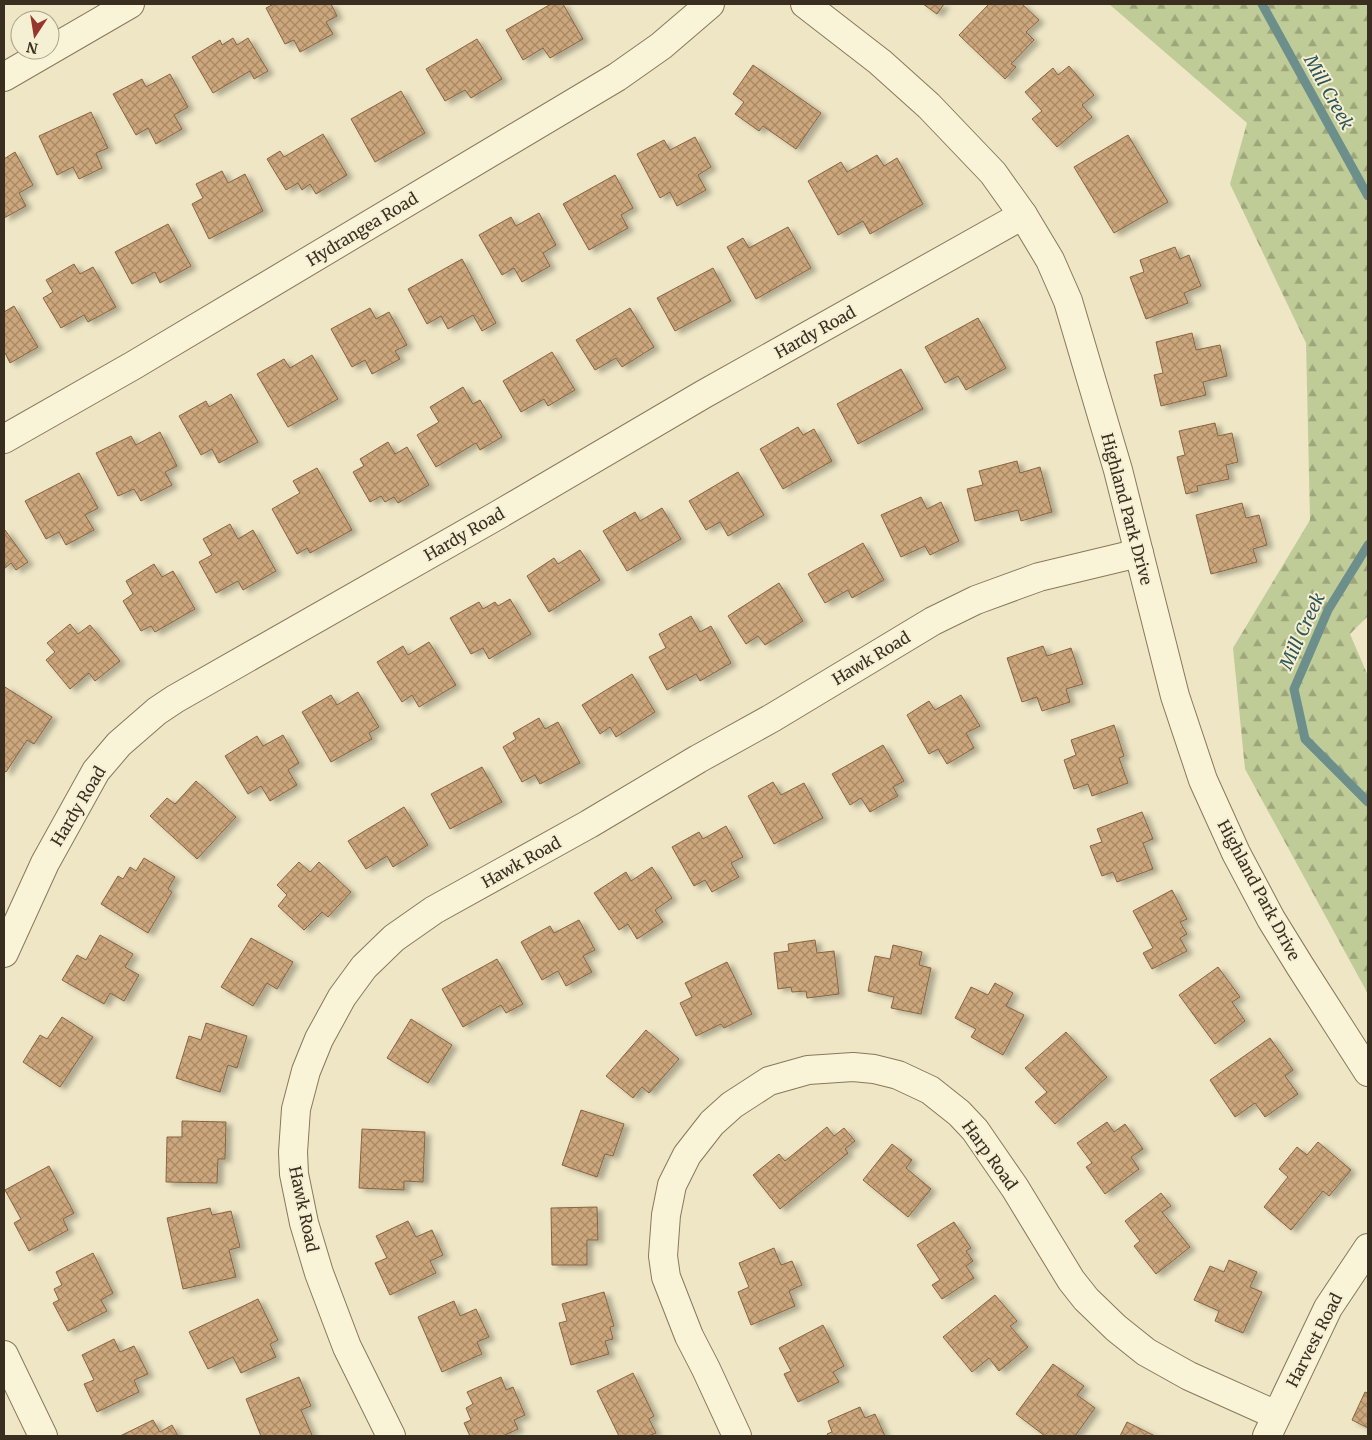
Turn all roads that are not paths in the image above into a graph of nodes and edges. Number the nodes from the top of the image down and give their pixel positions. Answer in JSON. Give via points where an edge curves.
{"nodes":[{"id":1,"x":130,"y":4,"type":"edge"},
{"id":2,"x":710,"y":4,"type":"edge"},
{"id":3,"x":805,"y":4,"type":"edge"},
{"id":4,"x":4,"y":77,"type":"edge"},
{"id":5,"x":1023,"y":215,"type":"junction"},
{"id":6,"x":4,"y":439,"type":"edge"},
{"id":7,"x":1139,"y":553,"type":"junction"},
{"id":8,"x":4,"y":953,"type":"edge"},
{"id":9,"x":1368,"y":1072,"type":"edge"},
{"id":10,"x":1368,"y":1248,"type":"edge"},
{"id":11,"x":4,"y":1355,"type":"edge"},
{"id":12,"x":1271,"y":1425,"type":"edge"},
{"id":13,"x":43,"y":1436,"type":"edge"},
{"id":14,"x":391,"y":1436,"type":"edge"},
{"id":15,"x":737,"y":1436,"type":"edge"}],
"edges":[{"from":1,"to":4,"type":"street"},
{"from":2,"to":6,"type":"street","name":"Hydrangea Road","via":[[661,46],[617,77]]},
{"from":3,"to":5,"type":"street","name":"Highland Park Drive","via":[[880,62],[929,106],[993,173]]},
{"from":5,"to":7,"type":"street","name":"Highland Park Drive","via":[[1050,260],[1068,301]]},
{"from":5,"to":8,"type":"street","name":"Hardy Road","via":[[704,394],[157,711],[119,744],[96,771],[45,863]]},
{"from":7,"to":9,"type":"street","name":"Highland Park Drive","via":[[1175,696],[1206,788],[1271,919]]},
{"from":7,"to":14,"type":"street","name":"Hawk Road","via":[[1039,577],[976,600],[933,621],[589,824],[434,910],[394,938],[364,967],[318,1039],[306,1071],[296,1109],[294,1174],[319,1273],[347,1347]]},
{"from":10,"to":12,"type":"street","name":"Harvest Road","via":[[1328,1308]]},
{"from":11,"to":13,"type":"street"},
{"from":12,"to":15,"type":"street","name":"Harp Road","via":[[1146,1352],[1086,1299],[1015,1188],[975,1130],[959,1113],[930,1090],[898,1075],[853,1067],[808,1070],[770,1080],[732,1105],[712,1124],[687,1155],[672,1185],[663,1256],[666,1277],[689,1336]]}]}
